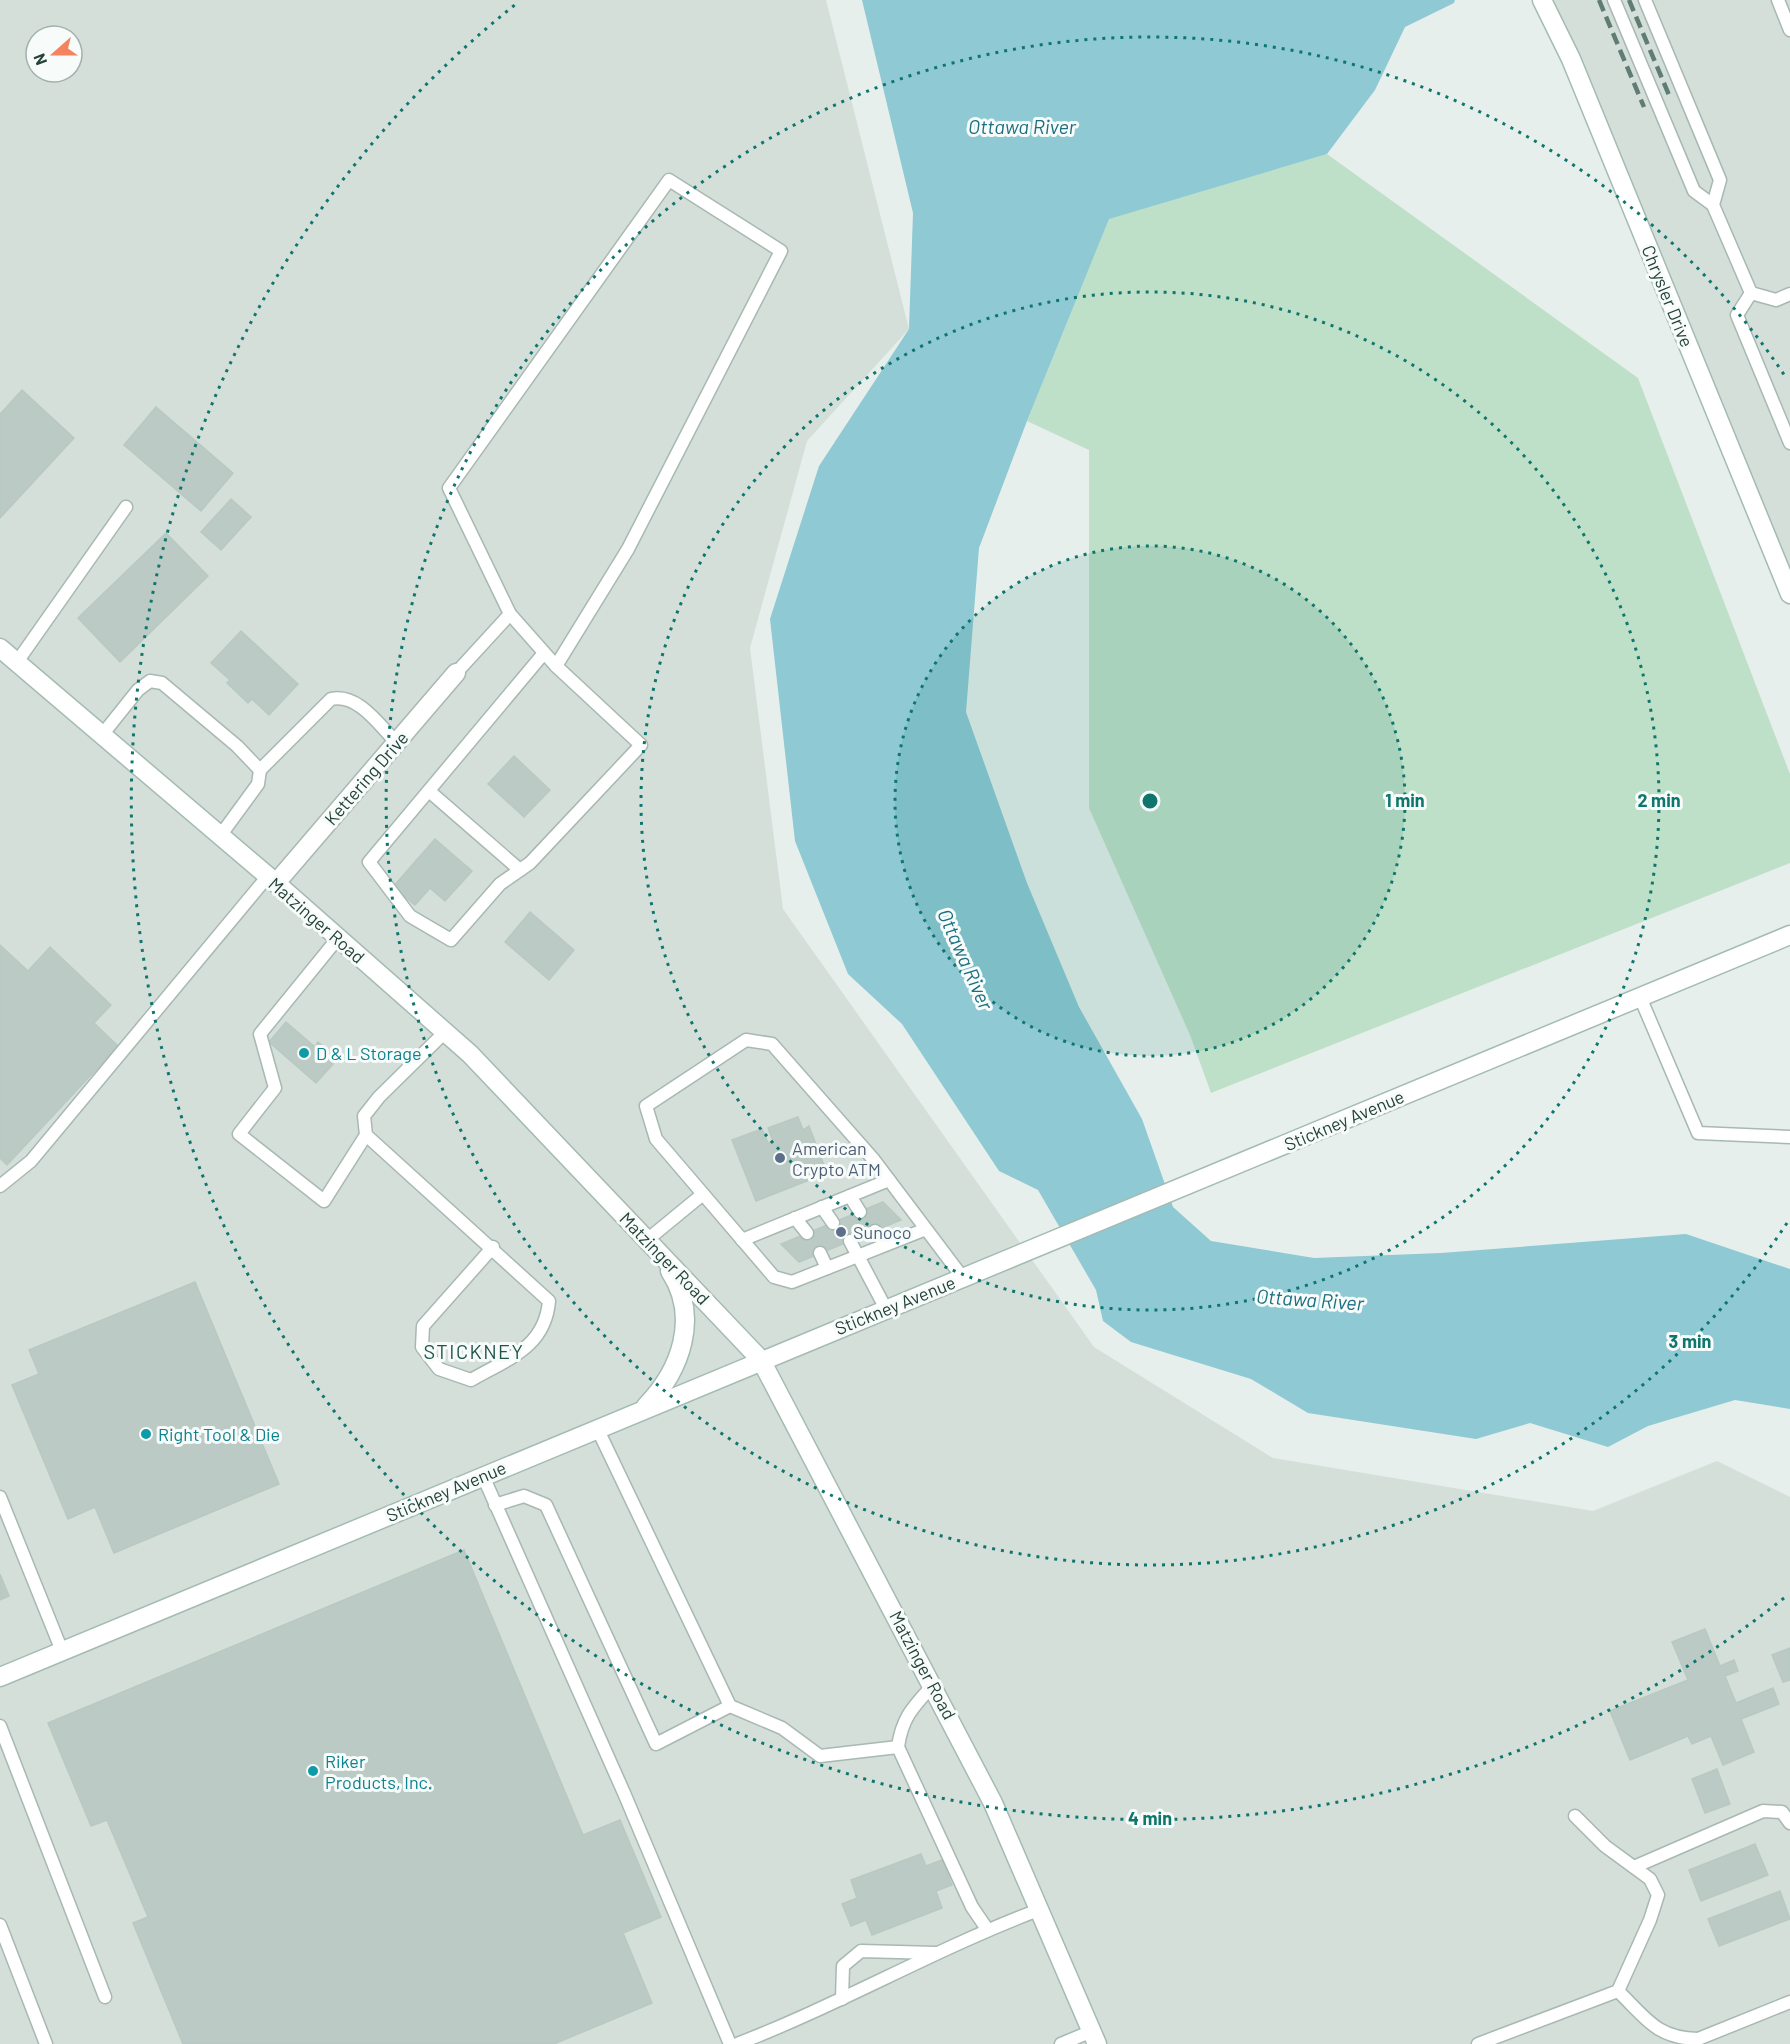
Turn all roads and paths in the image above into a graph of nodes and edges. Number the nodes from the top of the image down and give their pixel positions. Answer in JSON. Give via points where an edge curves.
{"nodes":[{"id":1,"x":1542,"y":0,"type":"edge"},
{"id":2,"x":1614,"y":0,"type":"edge"},
{"id":3,"x":1645,"y":0,"type":"edge"},
{"id":4,"x":1778,"y":0,"type":"edge"},
{"id":5,"x":1790,"y":30,"type":"edge"},
{"id":6,"x":1713,"y":205,"type":"junction"},
{"id":7,"x":1751,"y":293,"type":"junction"},
{"id":8,"x":1790,"y":294,"type":"edge"},
{"id":9,"x":1790,"y":443,"type":"edge"},
{"id":10,"x":126,"y":507,"type":"dead end"},
{"id":11,"x":1790,"y":594,"type":"edge"},
{"id":12,"x":510,"y":614,"type":"junction"},
{"id":13,"x":0,"y":648,"type":"edge"},
{"id":14,"x":544,"y":653,"type":"junction"},
{"id":15,"x":17,"y":662,"type":"junction"},
{"id":16,"x":556,"y":666,"type":"junction"},
{"id":17,"x":456,"y":674,"type":"joint"},
{"id":18,"x":102,"y":735,"type":"junction"},
{"id":19,"x":396,"y":742,"type":"junction"},
{"id":20,"x":261,"y":770,"type":"junction"},
{"id":21,"x":429,"y":791,"type":"junction"},
{"id":22,"x":220,"y":836,"type":"junction"},
{"id":23,"x":520,"y":870,"type":"junction"},
{"id":24,"x":272,"y":880,"type":"junction"},
{"id":25,"x":1790,"y":935,"type":"edge"},
{"id":26,"x":338,"y":938,"type":"junction"},
{"id":27,"x":1640,"y":997,"type":"junction"},
{"id":28,"x":444,"y":1033,"type":"junction"},
{"id":29,"x":366,"y":1134,"type":"junction"},
{"id":30,"x":1790,"y":1137,"type":"edge"},
{"id":31,"x":889,"y":1180,"type":"junction"},
{"id":32,"x":0,"y":1186,"type":"edge"},
{"id":33,"x":703,"y":1194,"type":"junction"},
{"id":34,"x":850,"y":1196,"type":"junction"},
{"id":35,"x":822,"y":1207,"type":"junction"},
{"id":36,"x":861,"y":1212,"type":"dead end"},
{"id":37,"x":795,"y":1218,"type":"junction"},
{"id":38,"x":833,"y":1223,"type":"dead end"},
{"id":39,"x":926,"y":1229,"type":"junction"},
{"id":40,"x":875,"y":1230,"type":"dead end"},
{"id":41,"x":807,"y":1233,"type":"dead end"},
{"id":42,"x":742,"y":1240,"type":"junction"},
{"id":43,"x":850,"y":1241,"type":"dead end"},
{"id":44,"x":652,"y":1244,"type":"junction"},
{"id":45,"x":887,"y":1244,"type":"junction"},
{"id":46,"x":494,"y":1247,"type":"junction"},
{"id":47,"x":820,"y":1253,"type":"dead end"},
{"id":48,"x":860,"y":1255,"type":"junction"},
{"id":49,"x":827,"y":1268,"type":"junction"},
{"id":50,"x":963,"y":1278,"type":"junction"},
{"id":51,"x":886,"y":1309,"type":"junction"},
{"id":52,"x":761,"y":1360,"type":"junction"},
{"id":53,"x":642,"y":1409,"type":"junction"},
{"id":54,"x":597,"y":1428,"type":"junction"},
{"id":55,"x":483,"y":1476,"type":"junction"},
{"id":56,"x":0,"y":1497,"type":"edge"},
{"id":57,"x":495,"y":1505,"type":"junction"},
{"id":58,"x":62,"y":1651,"type":"junction"},
{"id":59,"x":0,"y":1677,"type":"edge"},
{"id":60,"x":933,"y":1685,"type":"junction"},
{"id":61,"x":730,"y":1706,"type":"junction"},
{"id":62,"x":0,"y":1726,"type":"edge"},
{"id":63,"x":898,"y":1747,"type":"junction"},
{"id":64,"x":1575,"y":1816,"type":"dead end"},
{"id":65,"x":1790,"y":1823,"type":"edge"},
{"id":66,"x":1634,"y":1867,"type":"junction"},
{"id":67,"x":1041,"y":1909,"type":"junction"},
{"id":68,"x":0,"y":1925,"type":"edge"},
{"id":69,"x":987,"y":1929,"type":"junction"},
{"id":70,"x":937,"y":1953,"type":"junction"},
{"id":71,"x":1618,"y":1991,"type":"junction"},
{"id":72,"x":105,"y":1998,"type":"dead end"},
{"id":73,"x":842,"y":1999,"type":"junction"},
{"id":74,"x":1790,"y":2002,"type":"edge"},
{"id":75,"x":1095,"y":2038,"type":"edge"},
{"id":76,"x":46,"y":2044,"type":"edge"},
{"id":77,"x":730,"y":2044,"type":"edge"},
{"id":78,"x":737,"y":2044,"type":"edge"},
{"id":79,"x":1061,"y":2044,"type":"edge"},
{"id":80,"x":1478,"y":2044,"type":"edge"}],
"edges":[{"from":1,"to":11,"type":"street","name":"Chrysler Drive","via":[[1571,59]]},
{"from":2,"to":6,"type":"lane","via":[[1694,191]]},
{"from":3,"to":6,"type":"lane","via":[[1720,180]]},
{"from":4,"to":5,"type":"lane"},
{"from":6,"to":7,"type":"lane"},
{"from":7,"to":8,"type":"lane","via":[[1776,300]]},
{"from":7,"to":9,"type":"lane","via":[[1737,315]]},
{"from":10,"to":15,"type":"lane"},
{"from":12,"to":14,"type":"lane"},
{"from":12,"to":16,"type":"lane","via":[[449,488],[669,180],[781,251],[628,549]]},
{"from":12,"to":17,"type":"lane"},
{"from":13,"to":15,"type":"street","name":"Matzinger Road"},
{"from":14,"to":16,"type":"lane"},
{"from":14,"to":21,"type":"lane"},
{"from":15,"to":18,"type":"street","name":"Matzinger Road"},
{"from":16,"to":23,"type":"lane","via":[[641,745]]},
{"from":17,"to":19,"type":"street","name":"Kettering Drive"},
{"from":18,"to":20,"type":"lane","via":[[138,690],[150,681],[162,683]]},
{"from":18,"to":22,"type":"street","name":"Matzinger Road"},
{"from":19,"to":20,"type":"lane","via":[[352,700],[340,697],[331,699]]},
{"from":19,"to":24,"type":"street","name":"Kettering Drive"},
{"from":20,"to":22,"type":"lane","via":[[258,784]]},
{"from":21,"to":23,"type":"lane"},
{"from":21,"to":23,"type":"lane","via":[[369,862],[410,916],[451,940],[500,884]]},
{"from":22,"to":24,"type":"street","name":"Matzinger Road"},
{"from":24,"to":26,"type":"street","name":"Matzinger Road"},
{"from":24,"to":32,"type":"lane","via":[[32,1161]]},
{"from":25,"to":27,"type":"street","name":"Stickney Avenue"},
{"from":26,"to":28,"type":"street","name":"Matzinger Road"},
{"from":26,"to":29,"type":"lane","via":[[260,1034],[275,1088],[239,1134],[324,1201]]},
{"from":27,"to":30,"type":"lane","via":[[1698,1133]]},
{"from":27,"to":50,"type":"street","name":"Stickney Avenue"},
{"from":28,"to":29,"type":"lane","via":[[364,1116]]},
{"from":28,"to":44,"type":"street","name":"Matzinger Road","via":[[470,1054]]},
{"from":29,"to":46,"type":"lane"},
{"from":31,"to":33,"type":"lane","via":[[772,1044],[746,1040],[646,1107],[656,1139]]},
{"from":31,"to":34,"type":"lane"},
{"from":31,"to":39,"type":"lane"},
{"from":33,"to":42,"type":"lane"},
{"from":33,"to":44,"type":"lane"},
{"from":34,"to":35,"type":"lane"},
{"from":34,"to":36,"type":"lane"},
{"from":35,"to":37,"type":"lane"},
{"from":35,"to":38,"type":"lane"},
{"from":37,"to":41,"type":"lane"},
{"from":37,"to":42,"type":"lane"},
{"from":39,"to":45,"type":"lane"},
{"from":39,"to":50,"type":"lane"},
{"from":40,"to":45,"type":"lane"},
{"from":42,"to":49,"type":"lane","via":[[774,1277],[792,1282]]},
{"from":43,"to":48,"type":"lane"},
{"from":44,"to":52,"type":"street","name":"Matzinger Road"},
{"from":44,"to":53,"type":"street","via":[[675,1278],[684,1308],[683,1343],[668,1379]]},
{"from":45,"to":48,"type":"lane"},
{"from":46,"to":46,"type":"lane","via":[[549,1301],[548,1319],[532,1344],[471,1380],[439,1369],[422,1347],[423,1326]]},
{"from":47,"to":49,"type":"lane"},
{"from":48,"to":49,"type":"lane"},
{"from":48,"to":51,"type":"lane"},
{"from":50,"to":51,"type":"street","name":"Stickney Avenue"},
{"from":51,"to":52,"type":"street","name":"Stickney Avenue"},
{"from":52,"to":53,"type":"street","name":"Stickney Avenue"},
{"from":52,"to":60,"type":"street","name":"Matzinger Road"},
{"from":53,"to":54,"type":"street","name":"Stickney Avenue"},
{"from":54,"to":55,"type":"street","name":"Stickney Avenue"},
{"from":54,"to":61,"type":"lane"},
{"from":55,"to":57,"type":"lane"},
{"from":55,"to":58,"type":"street","name":"Stickney Avenue"},
{"from":56,"to":58,"type":"lane"},
{"from":57,"to":61,"type":"lane","via":[[524,1496],[546,1505],[656,1744]]},
{"from":57,"to":77,"type":"lane","via":[[624,1793]]},
{"from":58,"to":59,"type":"street","name":"Stickney Avenue"},
{"from":60,"to":63,"type":"lane","via":[[907,1714]]},
{"from":60,"to":67,"type":"street","name":"Matzinger Road"},
{"from":61,"to":63,"type":"lane","via":[[783,1728],[820,1756]]},
{"from":62,"to":72,"type":"lane"},
{"from":63,"to":69,"type":"lane","via":[[972,1907]]},
{"from":64,"to":66,"type":"lane","via":[[1605,1846]]},
{"from":65,"to":66,"type":"lane","via":[[1782,1812],[1763,1811]]},
{"from":66,"to":71,"type":"lane","via":[[1650,1879],[1658,1894]]},
{"from":67,"to":69,"type":"lane"},
{"from":67,"to":75,"type":"street","name":"Matzinger Road"},
{"from":68,"to":76,"type":"lane"},
{"from":69,"to":70,"type":"lane"},
{"from":70,"to":73,"type":"lane"},
{"from":70,"to":73,"type":"lane","via":[[861,1951],[843,1966]]},
{"from":71,"to":74,"type":"lane","via":[[1660,2032],[1698,2039]]},
{"from":71,"to":80,"type":"lane"},
{"from":73,"to":78,"type":"lane"},
{"from":75,"to":79,"type":"lane"}]}
